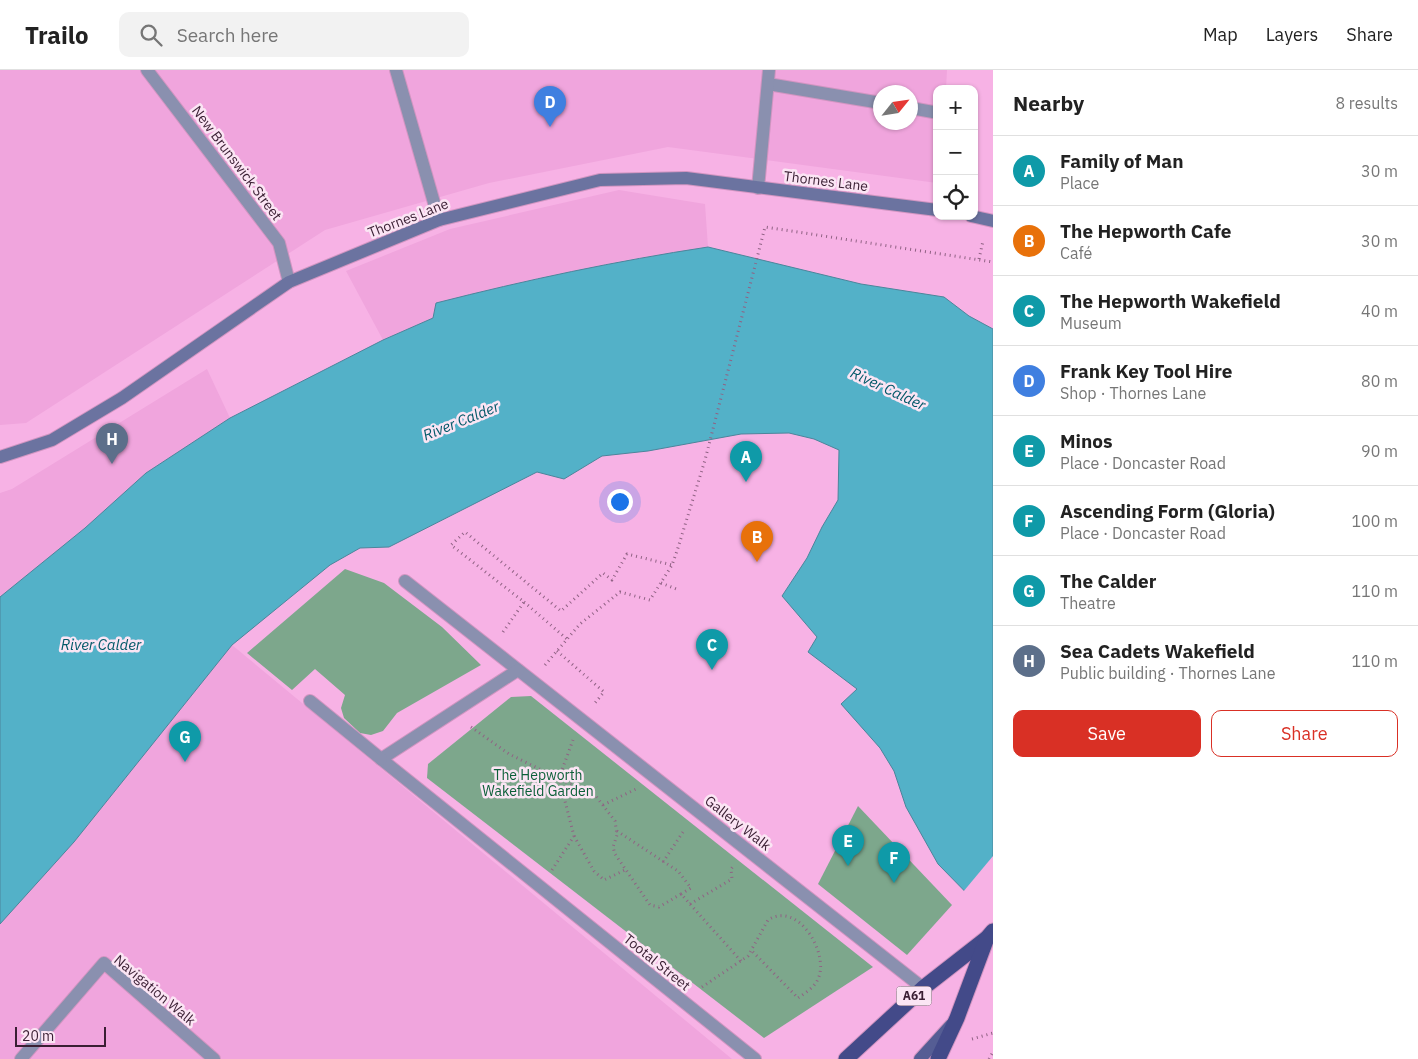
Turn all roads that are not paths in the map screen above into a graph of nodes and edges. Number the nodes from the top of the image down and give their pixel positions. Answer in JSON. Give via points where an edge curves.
{"nodes":[{"id":1,"x":147,"y":70,"type":"edge"},
{"id":2,"x":396,"y":70,"type":"edge"},
{"id":3,"x":769,"y":70,"type":"edge"},
{"id":4,"x":768,"y":84,"type":"junction"},
{"id":5,"x":873,"y":102,"type":"edge"},
{"id":6,"x":918,"y":109,"type":"edge"},
{"id":7,"x":933,"y":112,"type":"dead end"},
{"id":8,"x":758,"y":188,"type":"junction"},
{"id":9,"x":933,"y":210,"type":"edge"},
{"id":10,"x":978,"y":218,"type":"edge"},
{"id":11,"x":440,"y":220,"type":"junction"},
{"id":12,"x":993,"y":221,"type":"edge"},
{"id":13,"x":290,"y":282,"type":"junction"},
{"id":14,"x":0,"y":457,"type":"edge"},
{"id":15,"x":405,"y":582,"type":"dead end"},
{"id":16,"x":518,"y":670,"type":"junction"},
{"id":17,"x":310,"y":701,"type":"dead end"},
{"id":18,"x":381,"y":759,"type":"junction"},
{"id":19,"x":990,"y":935,"type":"edge"},
{"id":20,"x":923,"y":988,"type":"junction"},
{"id":21,"x":957,"y":1018,"type":"junction"},
{"id":22,"x":21,"y":1059,"type":"edge"},
{"id":23,"x":214,"y":1059,"type":"edge"},
{"id":24,"x":755,"y":1059,"type":"edge"},
{"id":25,"x":846,"y":1059,"type":"edge"},
{"id":26,"x":920,"y":1059,"type":"edge"},
{"id":27,"x":938,"y":1059,"type":"edge"}],
"edges":[{"from":1,"to":13,"type":"lane","name":"New Brunswick Street","via":[[279,243]]},
{"from":2,"to":11,"type":"lane"},
{"from":3,"to":4,"type":"lane"},
{"from":4,"to":5,"type":"lane"},
{"from":4,"to":8,"type":"lane"},
{"from":6,"to":7,"type":"lane"},
{"from":8,"to":9,"type":"street","name":"Thornes Lane"},
{"from":8,"to":11,"type":"street","name":"Thornes Lane","via":[[686,178],[600,180]]},
{"from":10,"to":12,"type":"street"},
{"from":11,"to":13,"type":"street","name":"Thornes Lane"},
{"from":13,"to":14,"type":"street","name":"Thornes Lane","via":[[122,398],[60,436]]},
{"from":15,"to":16,"type":"lane","name":"Gallery Walk"},
{"from":16,"to":18,"type":"lane"},
{"from":16,"to":20,"type":"lane","name":"Gallery Walk"},
{"from":17,"to":18,"type":"lane","name":"Tootal Street"},
{"from":18,"to":24,"type":"lane","name":"Tootal Street"},
{"from":19,"to":20,"type":"highway","number":"A61"},
{"from":19,"to":21,"type":"highway","number":"A61"},
{"from":20,"to":25,"type":"highway","number":"A61"},
{"from":21,"to":26,"type":"main road","number":"A61"},
{"from":21,"to":27,"type":"highway"},
{"from":22,"to":23,"type":"lane","name":"Navigation Walk","via":[[104,963]]}]}
